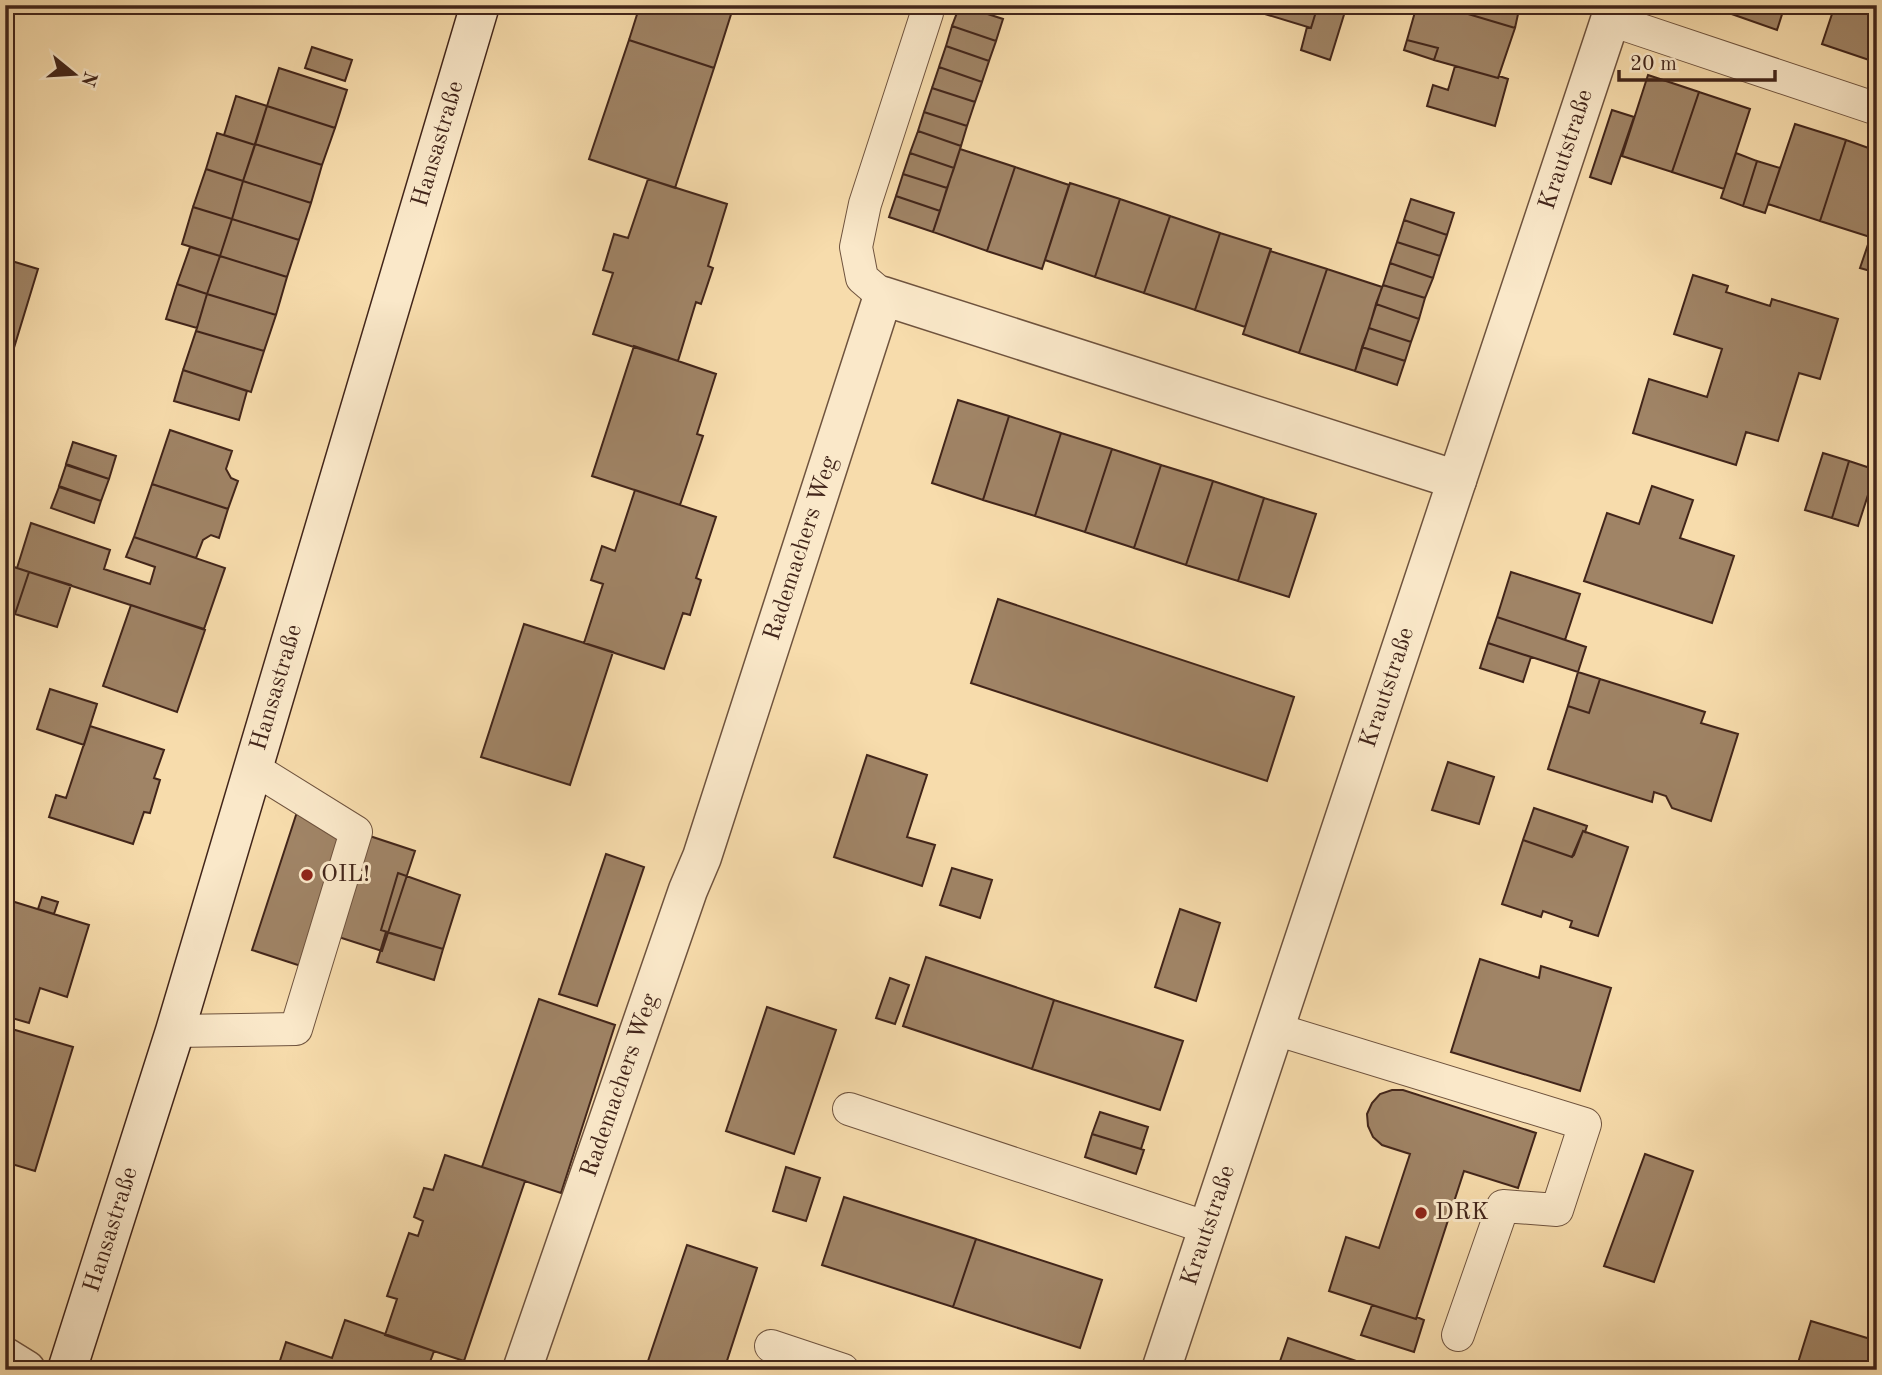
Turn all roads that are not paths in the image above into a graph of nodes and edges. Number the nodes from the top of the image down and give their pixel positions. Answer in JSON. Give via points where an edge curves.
{"nodes":[{"id":1,"x":480,"y":5,"type":"edge"},
{"id":2,"x":927,"y":13,"type":"dead end"},
{"id":3,"x":1613,"y":13,"type":"edge"},
{"id":4,"x":1877,"y":109,"type":"edge"},
{"id":5,"x":883,"y":296,"type":"junction"},
{"id":6,"x":1457,"y":480,"type":"junction"},
{"id":7,"x":253,"y":768,"type":"junction"},
{"id":8,"x":1275,"y":1029,"type":"junction"},
{"id":9,"x":175,"y":1031,"type":"junction"},
{"id":10,"x":849,"y":1109,"type":"dead end"},
{"id":11,"x":1208,"y":1228,"type":"junction"},
{"id":12,"x":1458,"y":1335,"type":"dead end"},
{"id":13,"x":771,"y":1346,"type":"dead end"},
{"id":14,"x":5,"y":1357,"type":"edge"},
{"id":15,"x":26,"y":1370,"type":"edge"},
{"id":16,"x":67,"y":1370,"type":"edge"},
{"id":17,"x":522,"y":1370,"type":"edge"},
{"id":18,"x":843,"y":1370,"type":"edge"},
{"id":19,"x":1161,"y":1370,"type":"edge"}],
"edges":[{"from":1,"to":7,"type":"street","name":"Hansastraße"},
{"from":2,"to":5,"type":"lane","via":[[865,204],[856,247],[862,278]]},
{"from":3,"to":4,"type":"lane"},
{"from":3,"to":6,"type":"street","name":"Krautstraße"},
{"from":5,"to":6,"type":"street"},
{"from":5,"to":17,"type":"street","name":"Rademachers Weg","via":[[702,857]]},
{"from":6,"to":8,"type":"street","name":"Krautstraße"},
{"from":7,"to":9,"type":"street","name":"Hansastraße"},
{"from":7,"to":9,"type":"lane","via":[[356,832],[296,1029]]},
{"from":8,"to":11,"type":"street","name":"Krautstraße"},
{"from":8,"to":12,"type":"lane","via":[[1585,1124],[1557,1210],[1503,1206]]},
{"from":9,"to":16,"type":"street","name":"Hansastraße"},
{"from":10,"to":11,"type":"lane"},
{"from":11,"to":19,"type":"street","name":"Krautstraße"},
{"from":13,"to":18,"type":"lane"},
{"from":14,"to":15,"type":"street"}]}
